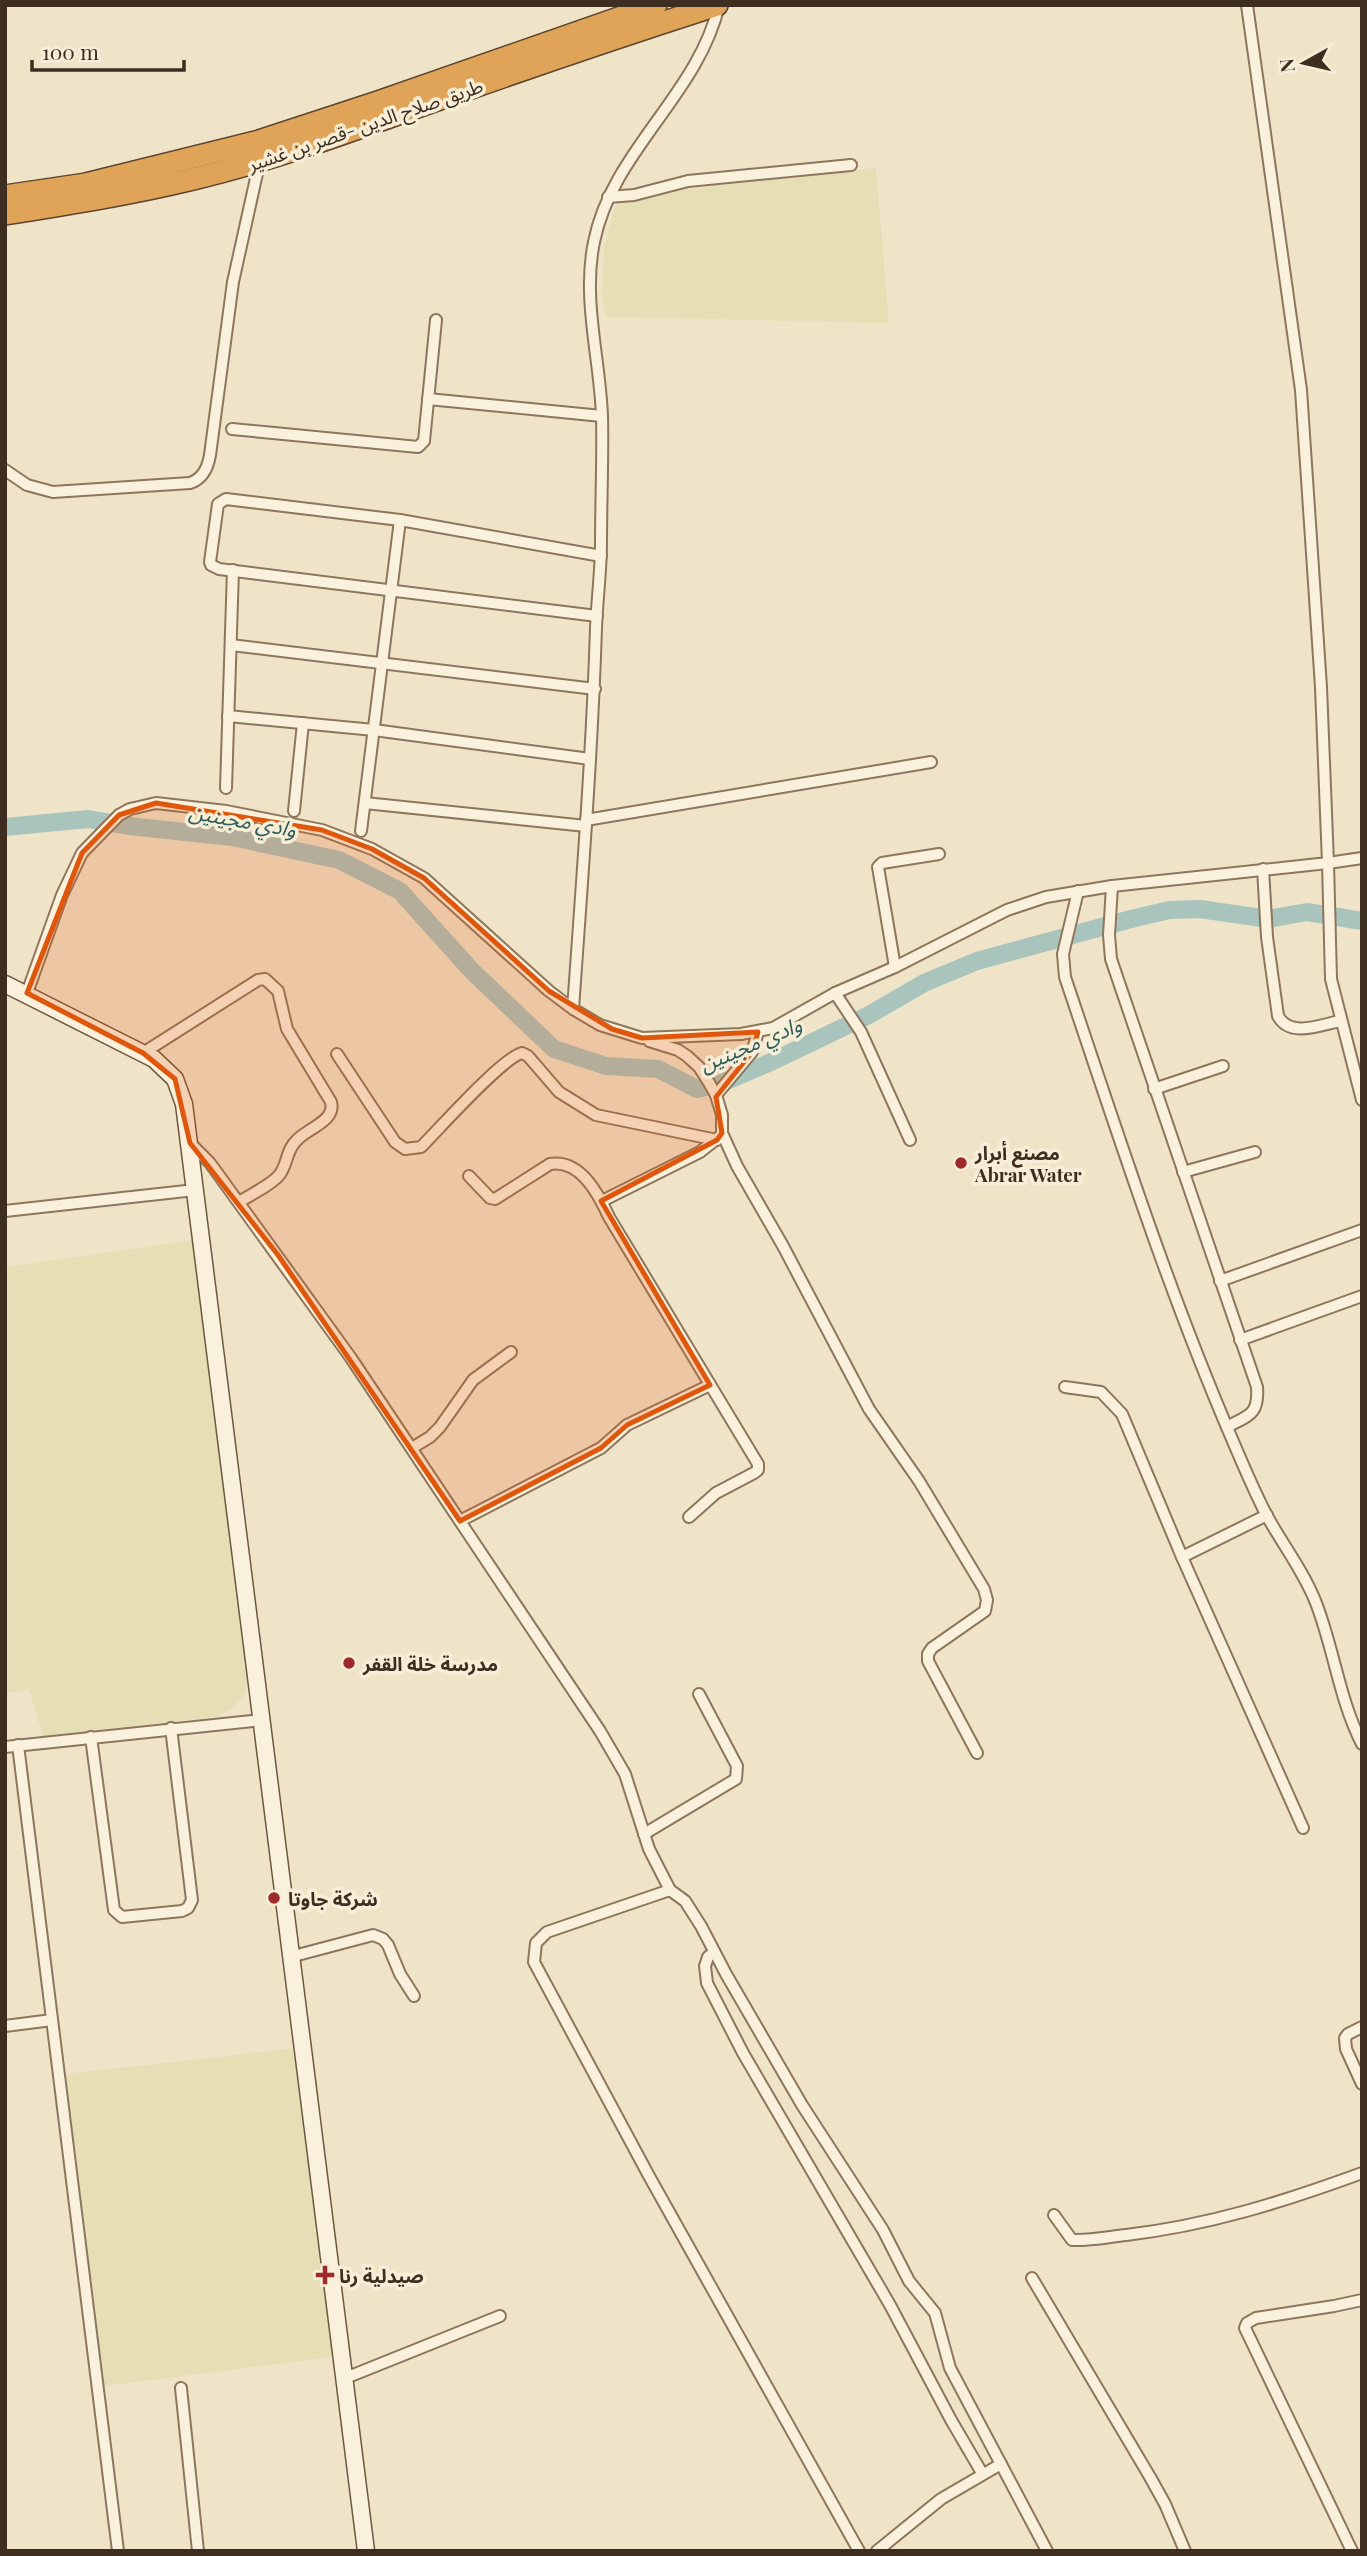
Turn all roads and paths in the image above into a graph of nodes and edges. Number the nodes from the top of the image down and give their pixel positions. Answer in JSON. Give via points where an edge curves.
{"nodes":[{"id":1,"x":656,"y":5,"type":"edge"},
{"id":2,"x":718,"y":5,"type":"edge"},
{"id":3,"x":1247,"y":5,"type":"edge"},
{"id":4,"x":316,"y":132,"type":"junction"},
{"id":5,"x":260,"y":160,"type":"junction"},
{"id":6,"x":851,"y":165,"type":"dead end"},
{"id":7,"x":5,"y":196,"type":"edge"},
{"id":8,"x":608,"y":197,"type":"junction"},
{"id":9,"x":5,"y":214,"type":"edge"},
{"id":10,"x":436,"y":320,"type":"dead end"},
{"id":11,"x":428,"y":399,"type":"junction"},
{"id":12,"x":602,"y":416,"type":"junction"},
{"id":13,"x":232,"y":429,"type":"dead end"},
{"id":14,"x":5,"y":470,"type":"edge"},
{"id":15,"x":400,"y":520,"type":"junction"},
{"id":16,"x":601,"y":556,"type":"junction"},
{"id":17,"x":233,"y":570,"type":"junction"},
{"id":18,"x":391,"y":592,"type":"junction"},
{"id":19,"x":597,"y":616,"type":"junction"},
{"id":20,"x":230,"y":645,"type":"junction"},
{"id":21,"x":382,"y":663,"type":"junction"},
{"id":22,"x":594,"y":689,"type":"junction"},
{"id":23,"x":228,"y":716,"type":"junction"},
{"id":24,"x":303,"y":723,"type":"junction"},
{"id":25,"x":374,"y":730,"type":"junction"},
{"id":26,"x":590,"y":760,"type":"junction"},
{"id":27,"x":931,"y":762,"type":"dead end"},
{"id":28,"x":226,"y":788,"type":"dead end"},
{"id":29,"x":365,"y":803,"type":"junction"},
{"id":30,"x":295,"y":811,"type":"dead end"},
{"id":31,"x":586,"y":823,"type":"junction"},
{"id":32,"x":361,"y":831,"type":"dead end"},
{"id":33,"x":939,"y":854,"type":"dead end"},
{"id":34,"x":1362,"y":858,"type":"edge"},
{"id":35,"x":1328,"y":863,"type":"junction"},
{"id":36,"x":1263,"y":869,"type":"junction"},
{"id":37,"x":1112,"y":886,"type":"junction"},
{"id":38,"x":1078,"y":891,"type":"junction"},
{"id":39,"x":895,"y":967,"type":"junction"},
{"id":40,"x":5,"y":984,"type":"edge"},
{"id":41,"x":27,"y":993,"type":"junction"},
{"id":42,"x":835,"y":993,"type":"junction"},
{"id":43,"x":573,"y":1009,"type":"junction"},
{"id":44,"x":1340,"y":1021,"type":"junction"},
{"id":45,"x":758,"y":1032,"type":"junction"},
{"id":46,"x":642,"y":1038,"type":"junction"},
{"id":47,"x":144,"y":1053,"type":"junction"},
{"id":48,"x":337,"y":1054,"type":"dead end"},
{"id":49,"x":1223,"y":1066,"type":"dead end"},
{"id":50,"x":1154,"y":1089,"type":"junction"},
{"id":51,"x":716,"y":1095,"type":"junction"},
{"id":52,"x":1362,"y":1100,"type":"edge"},
{"id":53,"x":719,"y":1136,"type":"junction"},
{"id":54,"x":910,"y":1140,"type":"dead end"},
{"id":55,"x":190,"y":1143,"type":"junction"},
{"id":56,"x":1255,"y":1152,"type":"dead end"},
{"id":57,"x":1183,"y":1172,"type":"junction"},
{"id":58,"x":469,"y":1176,"type":"dead end"},
{"id":59,"x":195,"y":1190,"type":"junction"},
{"id":60,"x":602,"y":1200,"type":"junction"},
{"id":61,"x":239,"y":1202,"type":"junction"},
{"id":62,"x":5,"y":1211,"type":"edge"},
{"id":63,"x":1362,"y":1230,"type":"edge"},
{"id":64,"x":1220,"y":1281,"type":"junction"},
{"id":65,"x":1362,"y":1296,"type":"edge"},
{"id":66,"x":1240,"y":1340,"type":"junction"},
{"id":67,"x":511,"y":1352,"type":"dead end"},
{"id":68,"x":710,"y":1385,"type":"junction"},
{"id":69,"x":1065,"y":1387,"type":"dead end"},
{"id":70,"x":1227,"y":1427,"type":"junction"},
{"id":71,"x":412,"y":1448,"type":"junction"},
{"id":72,"x":1267,"y":1515,"type":"junction"},
{"id":73,"x":689,"y":1517,"type":"dead end"},
{"id":74,"x":460,"y":1521,"type":"junction"},
{"id":75,"x":1182,"y":1557,"type":"junction"},
{"id":76,"x":699,"y":1694,"type":"dead end"},
{"id":77,"x":262,"y":1720,"type":"junction"},
{"id":78,"x":171,"y":1727,"type":"junction"},
{"id":79,"x":91,"y":1737,"type":"junction"},
{"id":80,"x":1362,"y":1744,"type":"edge"},
{"id":81,"x":18,"y":1745,"type":"junction"},
{"id":82,"x":5,"y":1747,"type":"edge"},
{"id":83,"x":977,"y":1754,"type":"dead end"},
{"id":84,"x":1303,"y":1828,"type":"dead end"},
{"id":85,"x":643,"y":1834,"type":"junction"},
{"id":86,"x":670,"y":1890,"type":"junction"},
{"id":87,"x":714,"y":1952,"type":"junction"},
{"id":88,"x":290,"y":1957,"type":"junction"},
{"id":89,"x":414,"y":1996,"type":"dead end"},
{"id":90,"x":52,"y":2020,"type":"junction"},
{"id":91,"x":5,"y":2026,"type":"edge"},
{"id":92,"x":1362,"y":2027,"type":"edge"},
{"id":93,"x":1362,"y":2084,"type":"edge"},
{"id":94,"x":1362,"y":2173,"type":"edge"},
{"id":95,"x":1054,"y":2215,"type":"dead end"},
{"id":96,"x":1032,"y":2278,"type":"dead end"},
{"id":97,"x":1362,"y":2300,"type":"edge"},
{"id":98,"x":500,"y":2316,"type":"dead end"},
{"id":99,"x":343,"y":2379,"type":"junction"},
{"id":100,"x":181,"y":2388,"type":"dead end"},
{"id":101,"x":1001,"y":2463,"type":"junction"},
{"id":102,"x":982,"y":2473,"type":"junction"},
{"id":103,"x":118,"y":2551,"type":"edge"},
{"id":104,"x":198,"y":2551,"type":"edge"},
{"id":105,"x":366,"y":2551,"type":"edge"},
{"id":106,"x":859,"y":2551,"type":"edge"},
{"id":107,"x":877,"y":2551,"type":"edge"},
{"id":108,"x":1047,"y":2551,"type":"edge"},
{"id":109,"x":1185,"y":2551,"type":"edge"},
{"id":110,"x":1352,"y":2551,"type":"edge"}],
"edges":[{"from":1,"to":4,"type":"highway","via":[[378,102]]},
{"from":2,"to":4,"type":"highway","name":"طريق صلاح الدين -قصر بن غشير"},
{"from":2,"to":8,"type":"street","via":[[709,40],[698,60]]},
{"from":3,"to":35,"type":"street","via":[[1301,390]]},
{"from":4,"to":5,"type":"highway","name":"طريق صلاح الدين -قصر بن غشير"},
{"from":4,"to":7,"type":"highway","via":[[259,141],[86,184]]},
{"from":5,"to":9,"type":"highway","name":"طريق صلاح الدين -قصر بن غشير","via":[[194,179]]},
{"from":5,"to":14,"type":"street","via":[[233,282],[211,455],[200,478],[190,483],[53,492],[27,485]]},
{"from":6,"to":8,"type":"street","via":[[688,181]]},
{"from":8,"to":12,"type":"street","via":[[593,244],[591,274]]},
{"from":10,"to":11,"type":"street"},
{"from":11,"to":12,"type":"street"},
{"from":11,"to":13,"type":"street","via":[[424,441],[415,447]]},
{"from":12,"to":16,"type":"street"},
{"from":15,"to":16,"type":"street"},
{"from":15,"to":17,"type":"street","via":[[223,499],[218,504],[210,562],[215,568]]},
{"from":15,"to":18,"type":"street"},
{"from":16,"to":19,"type":"street"},
{"from":17,"to":18,"type":"street"},
{"from":17,"to":20,"type":"street"},
{"from":18,"to":19,"type":"street"},
{"from":18,"to":21,"type":"street"},
{"from":19,"to":22,"type":"street"},
{"from":20,"to":21,"type":"street"},
{"from":20,"to":23,"type":"street"},
{"from":21,"to":22,"type":"street"},
{"from":21,"to":25,"type":"street"},
{"from":22,"to":26,"type":"street"},
{"from":23,"to":24,"type":"street"},
{"from":23,"to":28,"type":"street"},
{"from":24,"to":25,"type":"street"},
{"from":24,"to":30,"type":"street"},
{"from":25,"to":26,"type":"street"},
{"from":25,"to":29,"type":"street"},
{"from":26,"to":31,"type":"street"},
{"from":27,"to":31,"type":"street"},
{"from":29,"to":31,"type":"street"},
{"from":29,"to":32,"type":"street"},
{"from":31,"to":43,"type":"street"},
{"from":33,"to":39,"type":"street","via":[[878,867]]},
{"from":34,"to":35,"type":"street"},
{"from":35,"to":36,"type":"street"},
{"from":35,"to":44,"type":"street","via":[[1331,979]]},
{"from":36,"to":37,"type":"street"},
{"from":36,"to":44,"type":"street","via":[[1275,1005],[1282,1023],[1294,1029]]},
{"from":37,"to":38,"type":"street"},
{"from":37,"to":50,"type":"street","via":[[1111,958]]},
{"from":38,"to":39,"type":"street","via":[[1007,910]]},
{"from":38,"to":70,"type":"street","via":[[1063,954],[1065,977],[1154,1235]]},
{"from":39,"to":42,"type":"street"},
{"from":40,"to":41,"type":"street"},
{"from":41,"to":43,"type":"street","via":[[82,853],[118,815],[142,805],[168,804],[278,821],[355,841],[425,878]]},
{"from":41,"to":47,"type":"street"},
{"from":42,"to":45,"type":"street","via":[[782,1024]]},
{"from":42,"to":54,"type":"street","via":[[861,1032]]},
{"from":43,"to":46,"type":"street","via":[[600,1025]]},
{"from":44,"to":52,"type":"street"},
{"from":45,"to":46,"type":"street"},
{"from":45,"to":51,"type":"street","via":[[752,1052]]},
{"from":46,"to":51,"type":"street","via":[[678,1050],[699,1067]]},
{"from":47,"to":55,"type":"street","via":[[175,1079]]},
{"from":47,"to":61,"type":"street","via":[[258,980],[265,979],[278,991],[287,1029],[332,1109],[330,1116],[288,1149],[280,1175]]},
{"from":48,"to":53,"type":"street","via":[[395,1142],[405,1149],[421,1147],[494,1073],[522,1053],[559,1092],[596,1115]]},
{"from":49,"to":50,"type":"street"},
{"from":50,"to":57,"type":"street"},
{"from":51,"to":53,"type":"street","via":[[722,1115]]},
{"from":53,"to":60,"type":"street","via":[[700,1153]]},
{"from":53,"to":83,"type":"street","via":[[869,1409],[984,1589],[985,1611],[928,1654]]},
{"from":55,"to":59,"type":"street"},
{"from":55,"to":61,"type":"street"},
{"from":56,"to":57,"type":"street"},
{"from":57,"to":64,"type":"street"},
{"from":58,"to":60,"type":"street","via":[[495,1199],[550,1164],[571,1165]]},
{"from":59,"to":62,"type":"street"},
{"from":59,"to":77,"type":"street"},
{"from":60,"to":68,"type":"street"},
{"from":61,"to":71,"type":"street"},
{"from":63,"to":64,"type":"street"},
{"from":64,"to":66,"type":"street"},
{"from":65,"to":66,"type":"street"},
{"from":66,"to":70,"type":"street","via":[[1258,1402],[1253,1413]]},
{"from":67,"to":71,"type":"street","via":[[473,1380],[440,1427]]},
{"from":68,"to":73,"type":"street","via":[[758,1470],[716,1493]]},
{"from":68,"to":74,"type":"street","via":[[627,1425],[601,1448]]},
{"from":69,"to":75,"type":"street","via":[[1101,1392],[1122,1414]]},
{"from":70,"to":72,"type":"street"},
{"from":71,"to":74,"type":"street"},
{"from":72,"to":75,"type":"street"},
{"from":72,"to":80,"type":"street","via":[[1317,1605]]},
{"from":74,"to":85,"type":"street","via":[[619,1763]]},
{"from":75,"to":84,"type":"street"},
{"from":76,"to":85,"type":"street","via":[[738,1775]]},
{"from":77,"to":78,"type":"street"},
{"from":77,"to":88,"type":"street"},
{"from":78,"to":79,"type":"street"},
{"from":78,"to":79,"type":"street","via":[[192,1900],[182,1911],[122,1917],[114,1910]]},
{"from":79,"to":81,"type":"street"},
{"from":81,"to":82,"type":"street"},
{"from":81,"to":90,"type":"street"},
{"from":85,"to":86,"type":"street"},
{"from":86,"to":87,"type":"street","via":[[685,1901]]},
{"from":86,"to":106,"type":"street","via":[[547,1932],[536,1943],[534,1962]]},
{"from":87,"to":101,"type":"street","via":[[796,2094],[883,2230],[909,2281],[935,2313],[950,2368]]},
{"from":87,"to":102,"type":"street","via":[[704,1974],[743,2053]]},
{"from":88,"to":89,"type":"street","via":[[377,1935],[388,1945]]},
{"from":88,"to":99,"type":"street"},
{"from":90,"to":91,"type":"street"},
{"from":90,"to":103,"type":"street"},
{"from":92,"to":93,"type":"street","via":[[1345,2038]]},
{"from":94,"to":95,"type":"street","via":[[1275,2204],[1143,2232],[1072,2240]]},
{"from":96,"to":109,"type":"street","via":[[1150,2477]]},
{"from":97,"to":110,"type":"street","via":[[1256,2318],[1245,2328]]},
{"from":98,"to":99,"type":"street"},
{"from":99,"to":105,"type":"street"},
{"from":100,"to":104,"type":"street"},
{"from":101,"to":102,"type":"street"},
{"from":101,"to":108,"type":"street"},
{"from":102,"to":107,"type":"street"}]}
